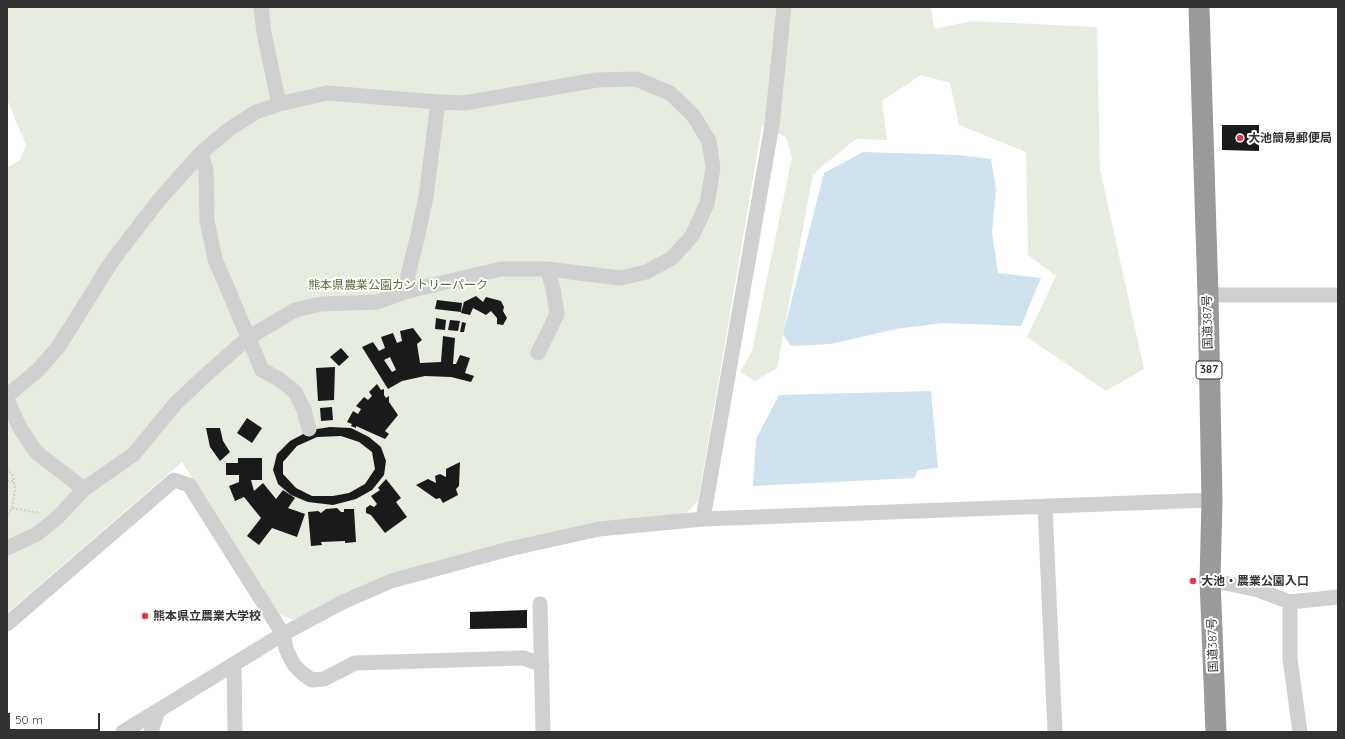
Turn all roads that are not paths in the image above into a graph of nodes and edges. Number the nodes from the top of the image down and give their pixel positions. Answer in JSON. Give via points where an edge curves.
{"nodes":[{"id":1,"x":261,"y":7,"type":"edge"},
{"id":2,"x":784,"y":7,"type":"edge"},
{"id":3,"x":1199,"y":7,"type":"edge"},
{"id":4,"x":438,"y":102,"type":"junction"},
{"id":5,"x":279,"y":104,"type":"junction"},
{"id":6,"x":201,"y":153,"type":"junction"},
{"id":7,"x":547,"y":269,"type":"junction"},
{"id":8,"x":408,"y":291,"type":"junction"},
{"id":9,"x":1208,"y":295,"type":"junction"},
{"id":10,"x":1338,"y":295,"type":"edge"},
{"id":11,"x":248,"y":338,"type":"junction"},
{"id":12,"x":538,"y":353,"type":"dead end"},
{"id":13,"x":7,"y":396,"type":"edge"},
{"id":14,"x":7,"y":400,"type":"edge"},
{"id":15,"x":310,"y":428,"type":"dead end"},
{"id":16,"x":84,"y":489,"type":"junction"},
{"id":17,"x":1212,"y":500,"type":"junction"},
{"id":18,"x":1045,"y":506,"type":"junction"},
{"id":19,"x":703,"y":519,"type":"junction"},
{"id":20,"x":7,"y":548,"type":"edge"},
{"id":21,"x":1210,"y":580,"type":"junction"},
{"id":22,"x":1338,"y":597,"type":"edge"},
{"id":23,"x":1290,"y":602,"type":"junction"},
{"id":24,"x":540,"y":604,"type":"dead end"},
{"id":25,"x":7,"y":624,"type":"edge"},
{"id":26,"x":283,"y":634,"type":"junction"},
{"id":27,"x":542,"y":665,"type":"junction"},
{"id":28,"x":234,"y":666,"type":"junction"},
{"id":29,"x":158,"y":711,"type":"junction"},
{"id":30,"x":123,"y":732,"type":"edge"},
{"id":31,"x":151,"y":732,"type":"edge"},
{"id":32,"x":235,"y":732,"type":"edge"},
{"id":33,"x":543,"y":732,"type":"edge"},
{"id":34,"x":1055,"y":732,"type":"edge"},
{"id":35,"x":1216,"y":732,"type":"edge"},
{"id":36,"x":1300,"y":732,"type":"edge"}],
"edges":[{"from":1,"to":5,"type":"street"},
{"from":2,"to":19,"type":"street","via":[[772,125]]},
{"from":3,"to":9,"type":"highway","name":"国道387号","number":"387"},
{"from":4,"to":5,"type":"street","via":[[327,93]]},
{"from":4,"to":7,"type":"street","via":[[464,103],[597,80],[636,79],[670,93],[693,115],[709,141],[714,168],[707,204],[695,230],[672,258],[646,272],[620,278]]},
{"from":4,"to":8,"type":"street","via":[[426,197],[408,275]]},
{"from":5,"to":6,"type":"street","via":[[256,112],[228,130]]},
{"from":6,"to":11,"type":"street","via":[[206,170],[207,221],[215,259]]},
{"from":6,"to":13,"type":"street","via":[[159,200],[112,261],[59,346],[38,370]]},
{"from":7,"to":8,"type":"street","via":[[501,268]]},
{"from":7,"to":12,"type":"street","via":[[557,314]]},
{"from":8,"to":11,"type":"street","via":[[377,302],[321,304],[295,310]]},
{"from":9,"to":10,"type":"street"},
{"from":9,"to":17,"type":"highway","name":"国道387号","number":"387"},
{"from":11,"to":15,"type":"street","via":[[262,370],[295,392]]},
{"from":11,"to":16,"type":"street","via":[[175,404],[134,454]]},
{"from":14,"to":16,"type":"street","via":[[20,428],[36,452]]},
{"from":16,"to":20,"type":"street","via":[[58,517],[37,534]]},
{"from":17,"to":18,"type":"street"},
{"from":17,"to":21,"type":"highway","name":"国道387号","number":"387"},
{"from":18,"to":19,"type":"street"},
{"from":18,"to":34,"type":"street"},
{"from":19,"to":26,"type":"street","via":[[599,529],[509,549],[391,581],[343,602]]},
{"from":21,"to":23,"type":"street","via":[[1258,590]]},
{"from":21,"to":35,"type":"highway","name":"国道387号","number":"387"},
{"from":22,"to":23,"type":"street"},
{"from":23,"to":36,"type":"street","via":[[1290,659]]},
{"from":24,"to":27,"type":"street"},
{"from":25,"to":26,"type":"street","via":[[174,480],[189,484]]},
{"from":26,"to":27,"type":"street","via":[[286,649],[294,665],[312,680],[324,679],[355,663],[524,658]]},
{"from":26,"to":28,"type":"street"},
{"from":27,"to":33,"type":"street"},
{"from":28,"to":29,"type":"street"},
{"from":28,"to":32,"type":"street"},
{"from":29,"to":30,"type":"street"},
{"from":29,"to":31,"type":"street"}]}
